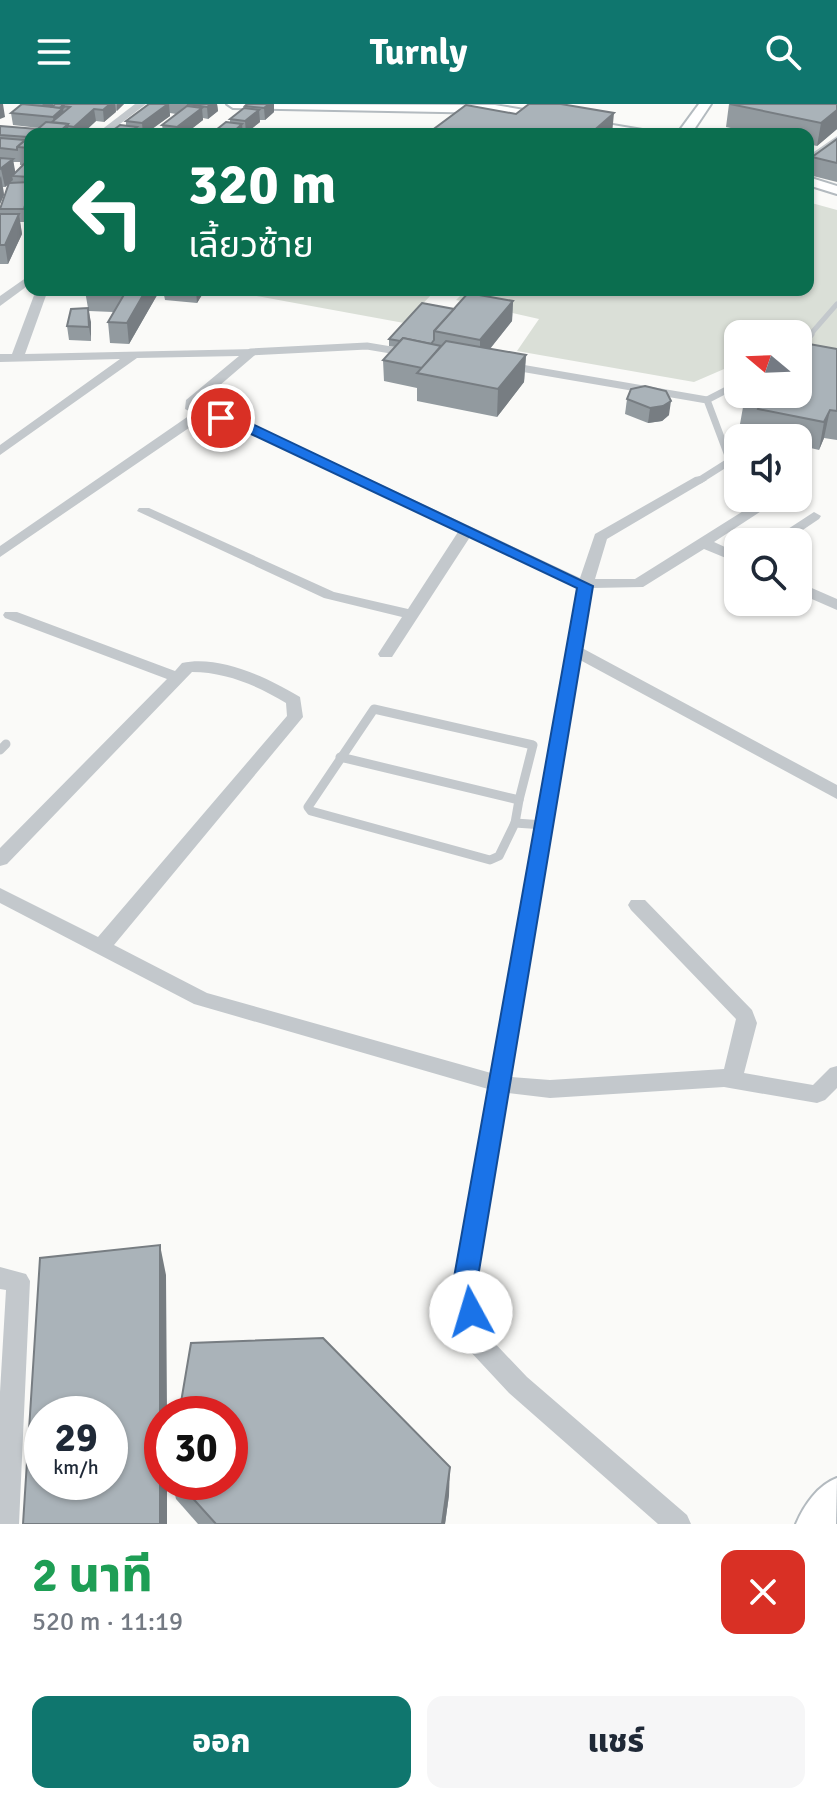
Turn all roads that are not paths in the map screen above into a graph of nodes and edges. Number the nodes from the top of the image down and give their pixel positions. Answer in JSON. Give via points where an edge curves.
{"nodes":[{"id":1,"x":141,"y":104,"type":"edge"},
{"id":2,"x":233,"y":104,"type":"edge"},
{"id":3,"x":705,"y":104,"type":"edge"},
{"id":4,"x":280,"y":105,"type":"edge"},
{"id":5,"x":109,"y":128,"type":"edge"},
{"id":6,"x":620,"y":128,"type":"edge"},
{"id":7,"x":688,"y":128,"type":"edge"},
{"id":8,"x":837,"y":139,"type":"edge"},
{"id":9,"x":814,"y":155,"type":"edge"},
{"id":10,"x":814,"y":183,"type":"edge"},
{"id":11,"x":837,"y":190,"type":"edge"},
{"id":12,"x":24,"y":281,"type":"edge"},
{"id":13,"x":6,"y":291,"type":"edge"},
{"id":14,"x":39,"y":296,"type":"edge"},
{"id":15,"x":0,"y":302,"type":"edge"},
{"id":16,"x":837,"y":304,"type":"edge"},
{"id":17,"x":812,"y":332,"type":"edge"},
{"id":18,"x":251,"y":352,"type":"junction"},
{"id":19,"x":413,"y":354,"type":"edge"},
{"id":20,"x":132,"y":356,"type":"junction"},
{"id":21,"x":8,"y":358,"type":"edge"},
{"id":22,"x":510,"y":366,"type":"edge"},
{"id":23,"x":724,"y":391,"type":"edge"},
{"id":24,"x":707,"y":400,"type":"junction"},
{"id":25,"x":202,"y":413,"type":"junction"},
{"id":26,"x":0,"y":451,"type":"edge"},
{"id":27,"x":700,"y":480,"type":"joint"},
{"id":28,"x":144,"y":511,"type":"dead end"},
{"id":29,"x":752,"y":512,"type":"edge"},
{"id":30,"x":814,"y":516,"type":"dead end"},
{"id":31,"x":796,"y":528,"type":"edge"},
{"id":32,"x":467,"y":530,"type":"junction"},
{"id":33,"x":704,"y":543,"type":"junction"},
{"id":34,"x":724,"y":552,"type":"edge"},
{"id":35,"x":0,"y":553,"type":"edge"},
{"id":36,"x":585,"y":584,"type":"junction"},
{"id":37,"x":812,"y":593,"type":"edge"},
{"id":38,"x":837,"y":605,"type":"edge"},
{"id":39,"x":410,"y":614,"type":"junction"},
{"id":40,"x":11,"y":615,"type":"dead end"},
{"id":41,"x":574,"y":650,"type":"junction"},
{"id":42,"x":386,"y":654,"type":"dead end"},
{"id":43,"x":177,"y":677,"type":"junction"},
{"id":44,"x":340,"y":757,"type":"junction"},
{"id":45,"x":837,"y":793,"type":"edge"},
{"id":46,"x":519,"y":800,"type":"junction"},
{"id":47,"x":515,"y":823,"type":"junction"},
{"id":48,"x":544,"y":825,"type":"junction"},
{"id":49,"x":0,"y":859,"type":"edge"},
{"id":50,"x":0,"y":895,"type":"edge"},
{"id":51,"x":638,"y":905,"type":"dead end"},
{"id":52,"x":101,"y":947,"type":"junction"},
{"id":53,"x":837,"y":1074,"type":"edge"},
{"id":54,"x":732,"y":1079,"type":"junction"},
{"id":55,"x":500,"y":1084,"type":"junction"},
{"id":56,"x":0,"y":1278,"type":"edge"},
{"id":57,"x":4,"y":1476,"type":"edge"},
{"id":58,"x":837,"y":1495,"type":"edge"},
{"id":59,"x":6,"y":1524,"type":"edge"},
{"id":60,"x":678,"y":1524,"type":"edge"},
{"id":61,"x":814,"y":1524,"type":"edge"}],
"edges":[{"from":1,"to":5,"type":"street"},
{"from":2,"to":4,"type":"street"},
{"from":3,"to":7,"type":"street"},
{"from":4,"to":6,"type":"street","via":[[495,109]]},
{"from":8,"to":9,"type":"lane"},
{"from":10,"to":11,"type":"street"},
{"from":12,"to":13,"type":"street"},
{"from":13,"to":15,"type":"street"},
{"from":14,"to":21,"type":"street"},
{"from":16,"to":17,"type":"lane"},
{"from":18,"to":19,"type":"lane","via":[[367,346]]},
{"from":18,"to":20,"type":"street"},
{"from":18,"to":25,"type":"street","via":[[191,403]]},
{"from":20,"to":21,"type":"street"},
{"from":20,"to":26,"type":"street"},
{"from":22,"to":24,"type":"lane"},
{"from":23,"to":24,"type":"lane"},
{"from":24,"to":27,"type":"lane","via":[[730,461]]},
{"from":25,"to":32,"type":"street","via":[[239,423]]},
{"from":25,"to":35,"type":"street"},
{"from":27,"to":36,"type":"street","via":[[600,537]]},
{"from":28,"to":39,"type":"street","via":[[329,595]]},
{"from":29,"to":33,"type":"street"},
{"from":30,"to":31,"type":"street"},
{"from":32,"to":36,"type":"street"},
{"from":32,"to":39,"type":"street"},
{"from":33,"to":34,"type":"street"},
{"from":33,"to":36,"type":"street","via":[[638,584]]},
{"from":36,"to":41,"type":"street"},
{"from":37,"to":38,"type":"street"},
{"from":39,"to":42,"type":"street"},
{"from":40,"to":43,"type":"street"},
{"from":41,"to":45,"type":"street"},
{"from":41,"to":48,"type":"street"},
{"from":43,"to":49,"type":"street"},
{"from":43,"to":52,"type":"street","via":[[188,667],[204,666],[277,690],[294,701],[295,717]]},
{"from":44,"to":46,"type":"lane"},
{"from":44,"to":46,"type":"lane","via":[[374,709],[524,742],[534,748]]},
{"from":44,"to":47,"type":"lane","via":[[308,807],[311,811],[490,860],[499,856]]},
{"from":46,"to":47,"type":"lane"},
{"from":47,"to":48,"type":"lane"},
{"from":48,"to":55,"type":"street"},
{"from":50,"to":52,"type":"street"},
{"from":51,"to":54,"type":"street","via":[[745,1016]]},
{"from":52,"to":55,"type":"street","via":[[201,999]]},
{"from":53,"to":54,"type":"street","via":[[817,1094]]},
{"from":54,"to":55,"type":"street","via":[[550,1089]]},
{"from":55,"to":60,"type":"street","via":[[465,1283],[477,1341],[518,1385]]},
{"from":56,"to":57,"type":"street","via":[[18,1281]]},
{"from":57,"to":59,"type":"street"},
{"from":58,"to":61,"type":"street"}]}
